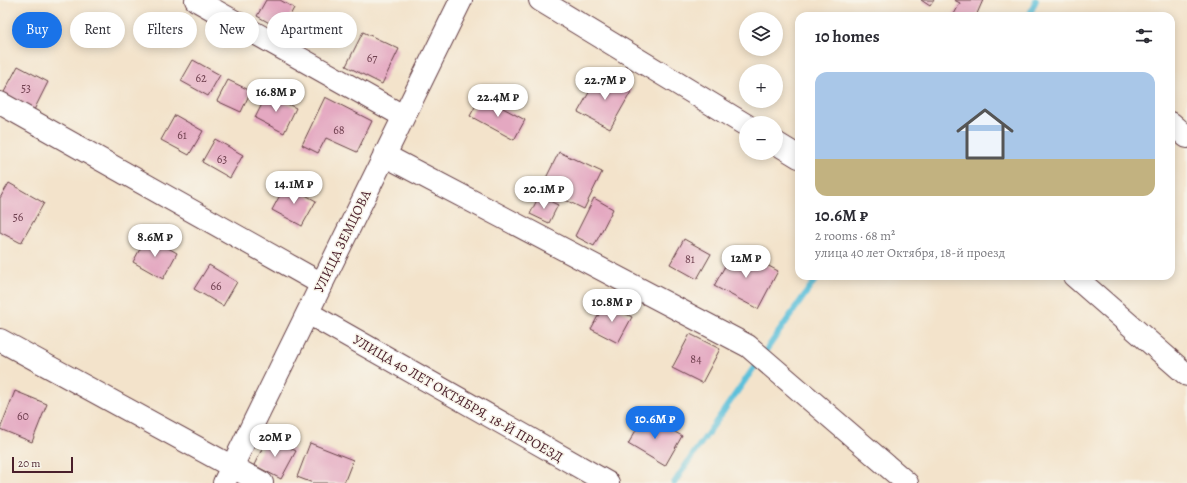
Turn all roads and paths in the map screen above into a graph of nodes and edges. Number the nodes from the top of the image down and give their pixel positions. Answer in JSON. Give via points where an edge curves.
{"nodes":[{"id":1,"x":196,"y":0,"type":"edge"},
{"id":2,"x":461,"y":0,"type":"edge"},
{"id":3,"x":540,"y":0,"type":"edge"},
{"id":4,"x":0,"y":103,"type":"edge"},
{"id":5,"x":403,"y":116,"type":"junction"},
{"id":6,"x":739,"y":120,"type":"edge"},
{"id":7,"x":1175,"y":126,"type":"edge"},
{"id":8,"x":1187,"y":137,"type":"edge"},
{"id":9,"x":783,"y":147,"type":"edge"},
{"id":10,"x":384,"y":155,"type":"junction"},
{"id":11,"x":795,"y":155,"type":"edge"},
{"id":12,"x":1079,"y":280,"type":"edge"},
{"id":13,"x":322,"y":284,"type":"junction"},
{"id":14,"x":308,"y":313,"type":"junction"},
{"id":15,"x":0,"y":340,"type":"edge"},
{"id":16,"x":1187,"y":375,"type":"edge"},
{"id":17,"x":228,"y":474,"type":"edge"},
{"id":18,"x":262,"y":483,"type":"edge"},
{"id":19,"x":608,"y":483,"type":"edge"},
{"id":20,"x":907,"y":483,"type":"edge"}],
"edges":[{"from":1,"to":5,"type":"street"},
{"from":2,"to":5,"type":"street","name":"УЛИЦА ЗЕМЦОВА"},
{"from":3,"to":6,"type":"street"},
{"from":4,"to":13,"type":"street"},
{"from":5,"to":10,"type":"street","name":"УЛИЦА ЗЕМЦОВА"},
{"from":7,"to":8,"type":"street"},
{"from":9,"to":11,"type":"street"},
{"from":10,"to":13,"type":"street","name":"УЛИЦА ЗЕМЦОВА"},
{"from":10,"to":20,"type":"street","via":[[748,346]]},
{"from":12,"to":16,"type":"street"},
{"from":13,"to":14,"type":"street","name":"УЛИЦА ЗЕМЦОВА"},
{"from":14,"to":17,"type":"street","name":"УЛИЦА ЗЕМЦОВА"},
{"from":14,"to":19,"type":"street","name":"УЛИЦА 40 ЛЕТ ОКТЯБРЯ, 18-Й ПРОЕЗД"},
{"from":15,"to":17,"type":"street"},
{"from":17,"to":18,"type":"street"}]}
